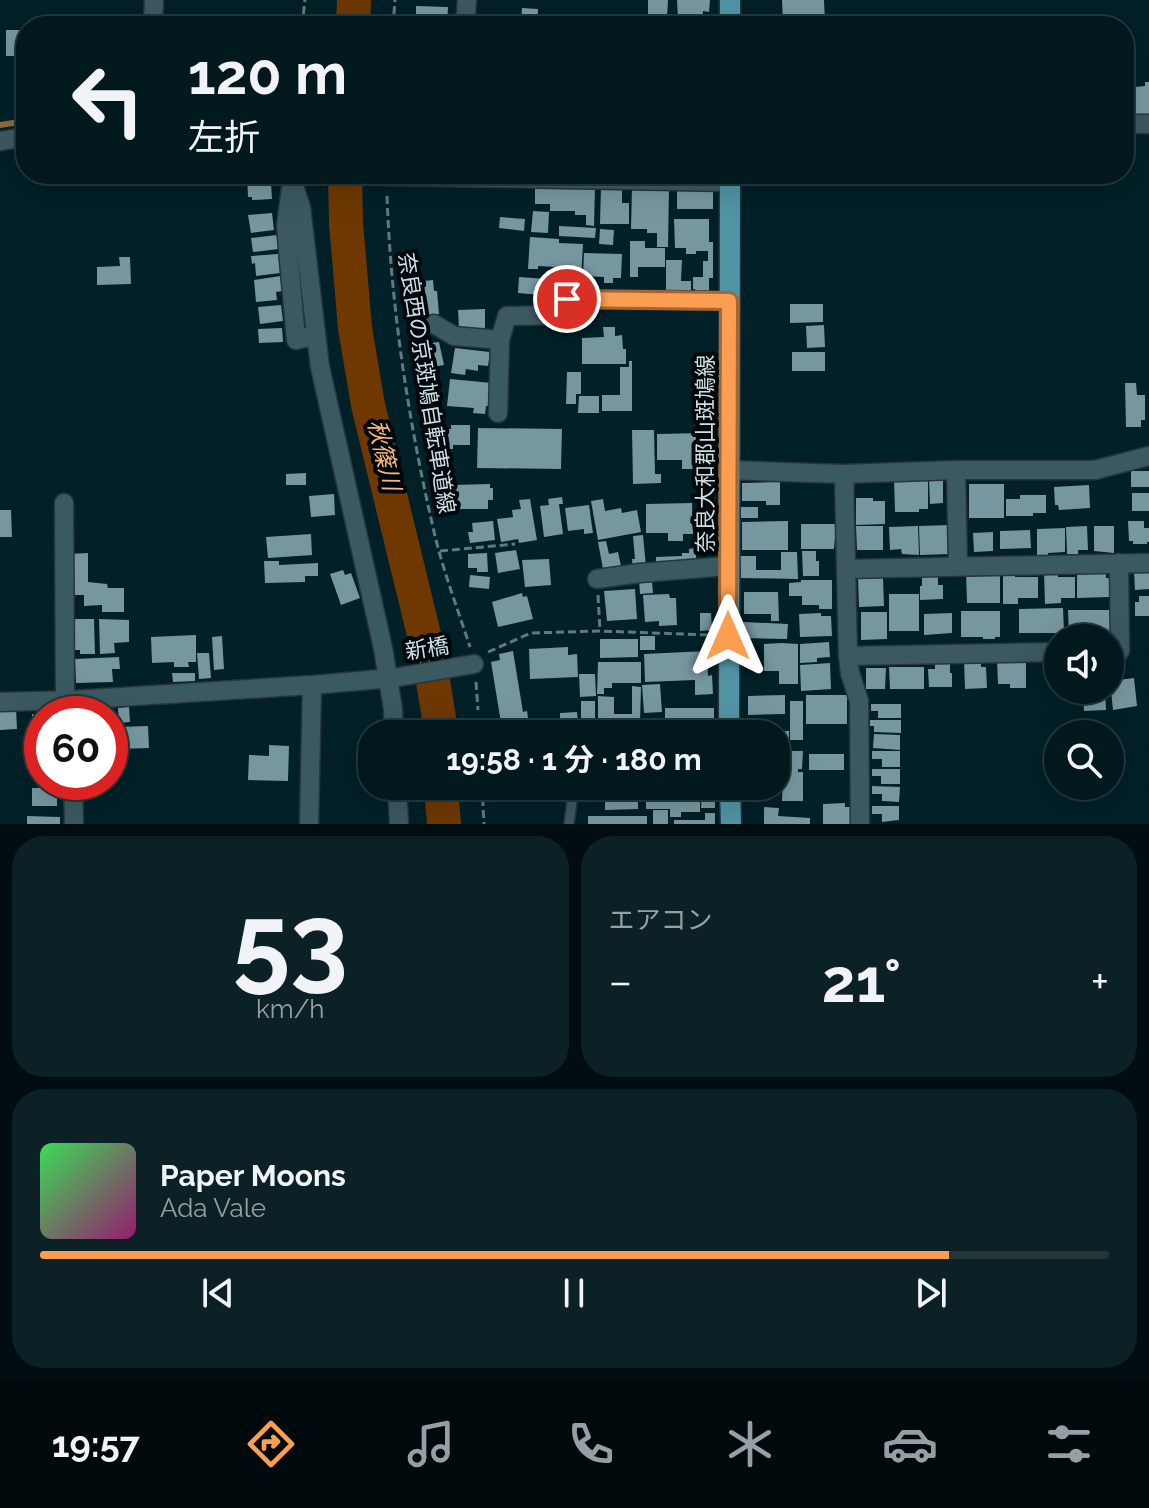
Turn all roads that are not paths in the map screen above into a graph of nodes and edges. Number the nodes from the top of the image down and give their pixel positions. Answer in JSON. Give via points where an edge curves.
{"nodes":[{"id":1,"x":293,"y":184,"type":"edge"},
{"id":2,"x":730,"y":184,"type":"edge"},
{"id":3,"x":729,"y":301,"type":"junction"},
{"id":4,"x":434,"y":324,"type":"dead end"},
{"id":5,"x":500,"y":340,"type":"junction"},
{"id":6,"x":498,"y":413,"type":"dead end"},
{"id":7,"x":1149,"y":456,"type":"edge"},
{"id":8,"x":728,"y":470,"type":"junction"},
{"id":9,"x":956,"y":470,"type":"junction"},
{"id":10,"x":844,"y":474,"type":"junction"},
{"id":11,"x":64,"y":503,"type":"dead end"},
{"id":12,"x":1119,"y":563,"type":"junction"},
{"id":13,"x":1149,"y":563,"type":"edge"},
{"id":14,"x":728,"y":566,"type":"junction"},
{"id":15,"x":958,"y":566,"type":"junction"},
{"id":16,"x":846,"y":569,"type":"junction"},
{"id":17,"x":597,"y":579,"type":"road end"},
{"id":18,"x":1120,"y":624,"type":"edge"},
{"id":19,"x":1044,"y":652,"type":"edge"},
{"id":20,"x":848,"y":656,"type":"junction"},
{"id":21,"x":472,"y":663,"type":"road end"},
{"id":22,"x":391,"y":678,"type":"junction"},
{"id":23,"x":312,"y":685,"type":"junction"},
{"id":24,"x":70,"y":696,"type":"edge"},
{"id":25,"x":128,"y":700,"type":"edge"},
{"id":26,"x":0,"y":702,"type":"edge"},
{"id":27,"x":24,"y":703,"type":"edge"},
{"id":28,"x":393,"y":720,"type":"edge"},
{"id":29,"x":729,"y":720,"type":"edge"},
{"id":30,"x":73,"y":800,"type":"edge"},
{"id":31,"x":398,"y":800,"type":"edge"},
{"id":32,"x":572,"y":800,"type":"edge"},
{"id":33,"x":730,"y":800,"type":"edge"},
{"id":34,"x":74,"y":824,"type":"edge"},
{"id":35,"x":309,"y":824,"type":"edge"},
{"id":36,"x":399,"y":824,"type":"edge"},
{"id":37,"x":569,"y":824,"type":"edge"},
{"id":38,"x":731,"y":824,"type":"edge"},
{"id":39,"x":860,"y":824,"type":"edge"}],
"edges":[{"from":1,"to":22,"type":"street","via":[[301,207],[320,367]]},
{"from":2,"to":3,"type":"main road","name":"奈良大和郡山斑鳩線"},
{"from":3,"to":5,"type":"street","via":[[567,299],[561,315],[507,316]]},
{"from":3,"to":8,"type":"main road","name":"奈良大和郡山斑鳩線"},
{"from":4,"to":5,"type":"street","via":[[454,336]]},
{"from":5,"to":6,"type":"street"},
{"from":7,"to":9,"type":"street","via":[[1095,470]]},
{"from":8,"to":10,"type":"street"},
{"from":8,"to":14,"type":"main road","name":"奈良大和郡山斑鳩線"},
{"from":9,"to":10,"type":"street"},
{"from":9,"to":15,"type":"street"},
{"from":10,"to":16,"type":"street"},
{"from":11,"to":24,"type":"street"},
{"from":12,"to":13,"type":"street"},
{"from":12,"to":15,"type":"street"},
{"from":12,"to":18,"type":"street"},
{"from":14,"to":17,"type":"street"},
{"from":14,"to":29,"type":"main road","name":"奈良大和郡山斑鳩線"},
{"from":15,"to":16,"type":"street"},
{"from":16,"to":20,"type":"street"},
{"from":19,"to":20,"type":"street"},
{"from":20,"to":39,"type":"street","via":[[859,701]]},
{"from":21,"to":22,"type":"street","name":"新橋"},
{"from":22,"to":23,"type":"street","name":"新橋"},
{"from":22,"to":28,"type":"street"},
{"from":23,"to":25,"type":"street","name":"新橋"},
{"from":23,"to":35,"type":"street"},
{"from":26,"to":27,"type":"street","name":"新橋"},
{"from":30,"to":34,"type":"street"},
{"from":31,"to":36,"type":"street"},
{"from":32,"to":37,"type":"lane"},
{"from":33,"to":38,"type":"main road"}]}
